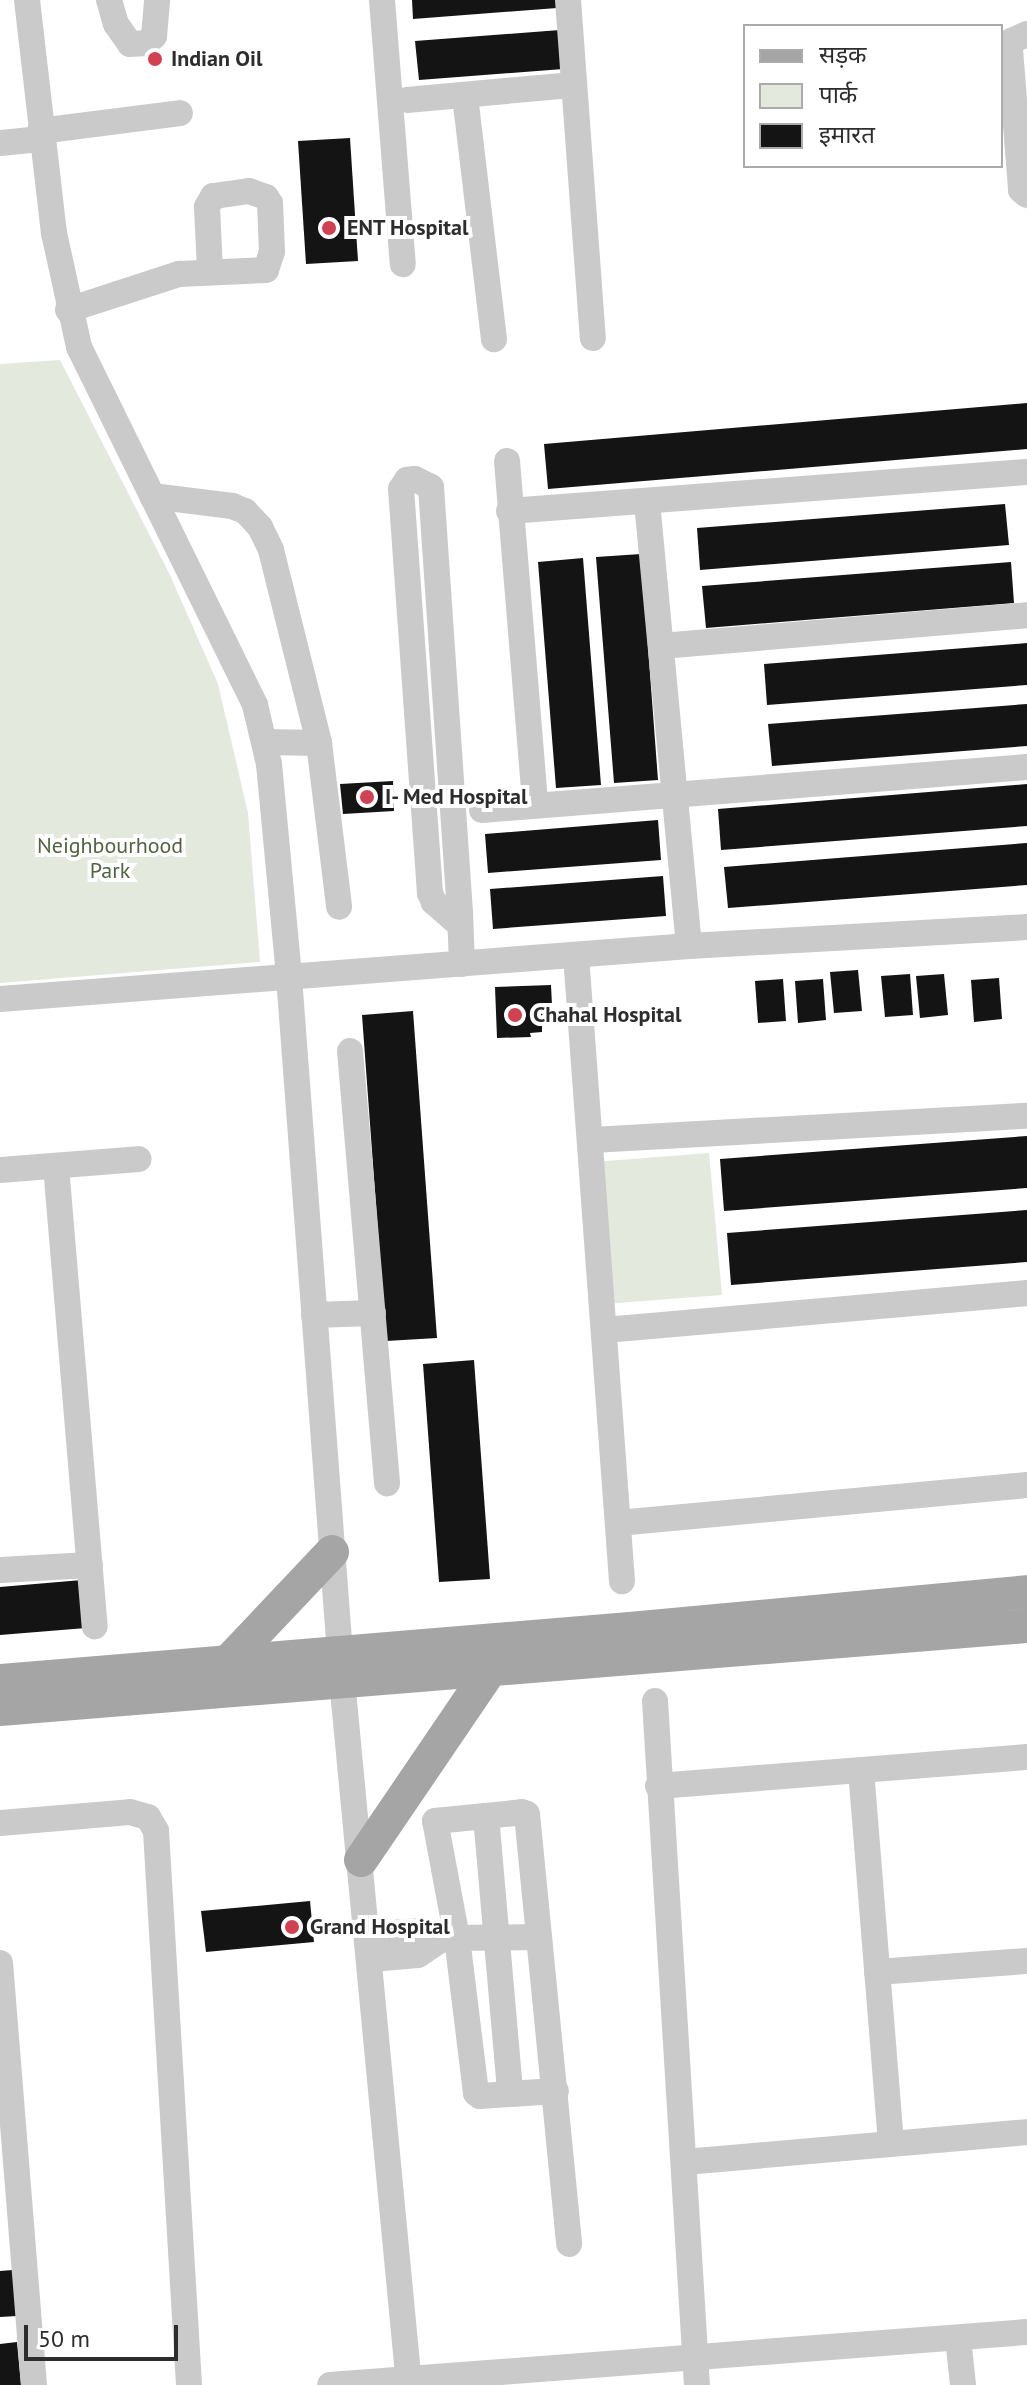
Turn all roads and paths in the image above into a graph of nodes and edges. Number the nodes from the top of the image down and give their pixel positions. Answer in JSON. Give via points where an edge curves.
{"nodes":[{"id":1,"x":27,"y":0,"type":"edge"},
{"id":2,"x":109,"y":0,"type":"edge"},
{"id":3,"x":157,"y":0,"type":"edge"},
{"id":4,"x":382,"y":0,"type":"edge"},
{"id":5,"x":568,"y":0,"type":"edge"},
{"id":6,"x":1027,"y":34,"type":"edge"},
{"id":7,"x":573,"y":85,"type":"junction"},
{"id":8,"x":465,"y":96,"type":"junction"},
{"id":9,"x":407,"y":100,"type":"dead end"},
{"id":10,"x":180,"y":113,"type":"dead end"},
{"id":11,"x":41,"y":135,"type":"junction"},
{"id":12,"x":0,"y":143,"type":"edge"},
{"id":13,"x":1027,"y":195,"type":"edge"},
{"id":14,"x":403,"y":264,"type":"dead end"},
{"id":15,"x":210,"y":271,"type":"dead end"},
{"id":16,"x":68,"y":310,"type":"junction"},
{"id":17,"x":593,"y":338,"type":"dead end"},
{"id":18,"x":494,"y":339,"type":"dead end"},
{"id":19,"x":507,"y":461,"type":"dead end"},
{"id":20,"x":1027,"y":472,"type":"edge"},
{"id":21,"x":152,"y":496,"type":"junction"},
{"id":22,"x":647,"y":502,"type":"junction"},
{"id":23,"x":509,"y":511,"type":"junction"},
{"id":24,"x":1027,"y":615,"type":"edge"},
{"id":25,"x":661,"y":646,"type":"junction"},
{"id":26,"x":265,"y":742,"type":"junction"},
{"id":27,"x":319,"y":743,"type":"junction"},
{"id":28,"x":1027,"y":767,"type":"edge"},
{"id":29,"x":675,"y":793,"type":"junction"},
{"id":30,"x":535,"y":805,"type":"junction"},
{"id":31,"x":482,"y":810,"type":"dead end"},
{"id":32,"x":339,"y":907,"type":"dead end"},
{"id":33,"x":460,"y":925,"type":"junction"},
{"id":34,"x":1027,"y":927,"type":"edge"},
{"id":35,"x":689,"y":946,"type":"junction"},
{"id":36,"x":576,"y":955,"type":"junction"},
{"id":37,"x":462,"y":964,"type":"junction"},
{"id":38,"x":289,"y":977,"type":"junction"},
{"id":39,"x":0,"y":999,"type":"edge"},
{"id":40,"x":350,"y":1051,"type":"dead end"},
{"id":41,"x":1027,"y":1116,"type":"edge"},
{"id":42,"x":592,"y":1140,"type":"junction"},
{"id":43,"x":139,"y":1159,"type":"dead end"},
{"id":44,"x":56,"y":1166,"type":"junction"},
{"id":45,"x":0,"y":1170,"type":"edge"},
{"id":46,"x":1027,"y":1293,"type":"edge"},
{"id":47,"x":373,"y":1313,"type":"junction"},
{"id":48,"x":314,"y":1315,"type":"junction"},
{"id":49,"x":605,"y":1330,"type":"junction"},
{"id":50,"x":387,"y":1483,"type":"dead end"},
{"id":51,"x":1027,"y":1485,"type":"edge"},
{"id":52,"x":618,"y":1523,"type":"junction"},
{"id":53,"x":332,"y":1552,"type":"junction"},
{"id":54,"x":90,"y":1565,"type":"junction"},
{"id":55,"x":0,"y":1570,"type":"edge"},
{"id":56,"x":622,"y":1581,"type":"dead end"},
{"id":57,"x":1027,"y":1592,"type":"edge"},
{"id":58,"x":95,"y":1626,"type":"dead end"},
{"id":59,"x":1027,"y":1626,"type":"edge"},
{"id":60,"x":229,"y":1661,"type":"junction"},
{"id":61,"x":341,"y":1665,"type":"junction"},
{"id":62,"x":492,"y":1667,"type":"junction"},
{"id":63,"x":0,"y":1681,"type":"edge"},
{"id":64,"x":655,"y":1701,"type":"dead end"},
{"id":65,"x":0,"y":1709,"type":"edge"},
{"id":66,"x":1027,"y":1757,"type":"edge"},
{"id":67,"x":861,"y":1770,"type":"junction"},
{"id":68,"x":658,"y":1786,"type":"junction"},
{"id":69,"x":486,"y":1816,"type":"junction"},
{"id":70,"x":0,"y":1823,"type":"edge"},
{"id":71,"x":361,"y":1860,"type":"junction"},
{"id":72,"x":497,"y":1935,"type":"junction"},
{"id":73,"x":539,"y":1937,"type":"junction"},
{"id":74,"x":448,"y":1939,"type":"junction"},
{"id":75,"x":370,"y":1946,"type":"junction"},
{"id":76,"x":1027,"y":1961,"type":"edge"},
{"id":77,"x":0,"y":1963,"type":"edge"},
{"id":78,"x":877,"y":1972,"type":"junction"},
{"id":79,"x":556,"y":2091,"type":"junction"},
{"id":80,"x":510,"y":2092,"type":"junction"},
{"id":81,"x":1027,"y":2132,"type":"edge"},
{"id":82,"x":891,"y":2143,"type":"junction"},
{"id":83,"x":685,"y":2162,"type":"junction"},
{"id":84,"x":569,"y":2244,"type":"dead end"},
{"id":85,"x":11,"y":2259,"type":"edge"},
{"id":86,"x":1027,"y":2332,"type":"edge"},
{"id":87,"x":958,"y":2338,"type":"junction"},
{"id":88,"x":697,"y":2356,"type":"junction"},
{"id":89,"x":408,"y":2381,"type":"edge"},
{"id":90,"x":34,"y":2385,"type":"edge"},
{"id":91,"x":189,"y":2385,"type":"edge"},
{"id":92,"x":330,"y":2385,"type":"edge"},
{"id":93,"x":697,"y":2385,"type":"edge"},
{"id":94,"x":963,"y":2385,"type":"edge"}],
"edges":[{"from":1,"to":11,"type":"street"},
{"from":2,"to":3,"type":"street","via":[[116,24],[130,44],[147,43],[154,36]]},
{"from":4,"to":14,"type":"street"},
{"from":5,"to":7,"type":"street"},
{"from":6,"to":13,"type":"street","via":[[1011,41],[1010,49],[1021,190]]},
{"from":7,"to":8,"type":"street"},
{"from":7,"to":17,"type":"street"},
{"from":8,"to":9,"type":"street"},
{"from":8,"to":18,"type":"street"},
{"from":10,"to":11,"type":"street"},
{"from":11,"to":12,"type":"street"},
{"from":11,"to":16,"type":"street"},
{"from":15,"to":16,"type":"street","via":[[179,274]]},
{"from":16,"to":21,"type":"street","via":[[79,347]]},
{"from":19,"to":23,"type":"street"},
{"from":20,"to":22,"type":"street"},
{"from":21,"to":26,"type":"street","via":[[255,705]]},
{"from":21,"to":27,"type":"street","via":[[232,506],[260,527],[271,550]]},
{"from":22,"to":23,"type":"street"},
{"from":22,"to":25,"type":"street"},
{"from":23,"to":30,"type":"street"},
{"from":24,"to":25,"type":"street"},
{"from":25,"to":29,"type":"street"},
{"from":26,"to":27,"type":"street"},
{"from":26,"to":38,"type":"street"},
{"from":27,"to":32,"type":"street"},
{"from":28,"to":29,"type":"street"},
{"from":29,"to":30,"type":"street"},
{"from":29,"to":35,"type":"street"},
{"from":30,"to":31,"type":"street"},
{"from":33,"to":33,"type":"street","via":[[431,487],[415,479],[401,489],[430,893]]},
{"from":33,"to":37,"type":"street"},
{"from":34,"to":35,"type":"street"},
{"from":35,"to":36,"type":"street"},
{"from":36,"to":37,"type":"street"},
{"from":36,"to":42,"type":"street"},
{"from":37,"to":38,"type":"street"},
{"from":38,"to":39,"type":"street"},
{"from":38,"to":48,"type":"street"},
{"from":40,"to":47,"type":"street"},
{"from":41,"to":42,"type":"street"},
{"from":42,"to":49,"type":"street"},
{"from":43,"to":44,"type":"street"},
{"from":44,"to":45,"type":"street"},
{"from":44,"to":54,"type":"street"},
{"from":46,"to":49,"type":"street"},
{"from":47,"to":48,"type":"street"},
{"from":47,"to":50,"type":"street"},
{"from":48,"to":53,"type":"street"},
{"from":49,"to":52,"type":"street"},
{"from":51,"to":52,"type":"street"},
{"from":52,"to":56,"type":"street"},
{"from":53,"to":60,"type":"main road"},
{"from":53,"to":61,"type":"street"},
{"from":54,"to":55,"type":"street"},
{"from":54,"to":58,"type":"street"},
{"from":57,"to":61,"type":"main road","via":[[630,1629]]},
{"from":59,"to":62,"type":"main road"},
{"from":60,"to":61,"type":"main road"},
{"from":60,"to":63,"type":"main road"},
{"from":61,"to":62,"type":"main road"},
{"from":61,"to":65,"type":"main road"},
{"from":61,"to":71,"type":"street"},
{"from":62,"to":71,"type":"main road"},
{"from":64,"to":68,"type":"street"},
{"from":66,"to":67,"type":"street"},
{"from":67,"to":68,"type":"street"},
{"from":67,"to":78,"type":"street"},
{"from":68,"to":83,"type":"street"},
{"from":69,"to":72,"type":"street"},
{"from":69,"to":73,"type":"street","via":[[527,1814]]},
{"from":69,"to":74,"type":"street","via":[[435,1821]]},
{"from":70,"to":91,"type":"street","via":[[130,1812],[148,1817],[156,1831]]},
{"from":71,"to":75,"type":"street"},
{"from":72,"to":73,"type":"street"},
{"from":72,"to":74,"type":"street"},
{"from":72,"to":80,"type":"street"},
{"from":73,"to":79,"type":"street"},
{"from":74,"to":75,"type":"street","via":[[425,1931]]},
{"from":74,"to":80,"type":"street","via":[[476,2093]]},
{"from":75,"to":89,"type":"street"},
{"from":76,"to":78,"type":"street"},
{"from":77,"to":85,"type":"street"},
{"from":78,"to":82,"type":"street"},
{"from":79,"to":80,"type":"street"},
{"from":79,"to":84,"type":"street"},
{"from":81,"to":82,"type":"street"},
{"from":82,"to":83,"type":"street"},
{"from":83,"to":88,"type":"street"},
{"from":85,"to":90,"type":"street"},
{"from":86,"to":87,"type":"street"},
{"from":87,"to":88,"type":"street"},
{"from":87,"to":94,"type":"street"},
{"from":88,"to":89,"type":"street"},
{"from":88,"to":93,"type":"street"},
{"from":89,"to":92,"type":"street"}]}
